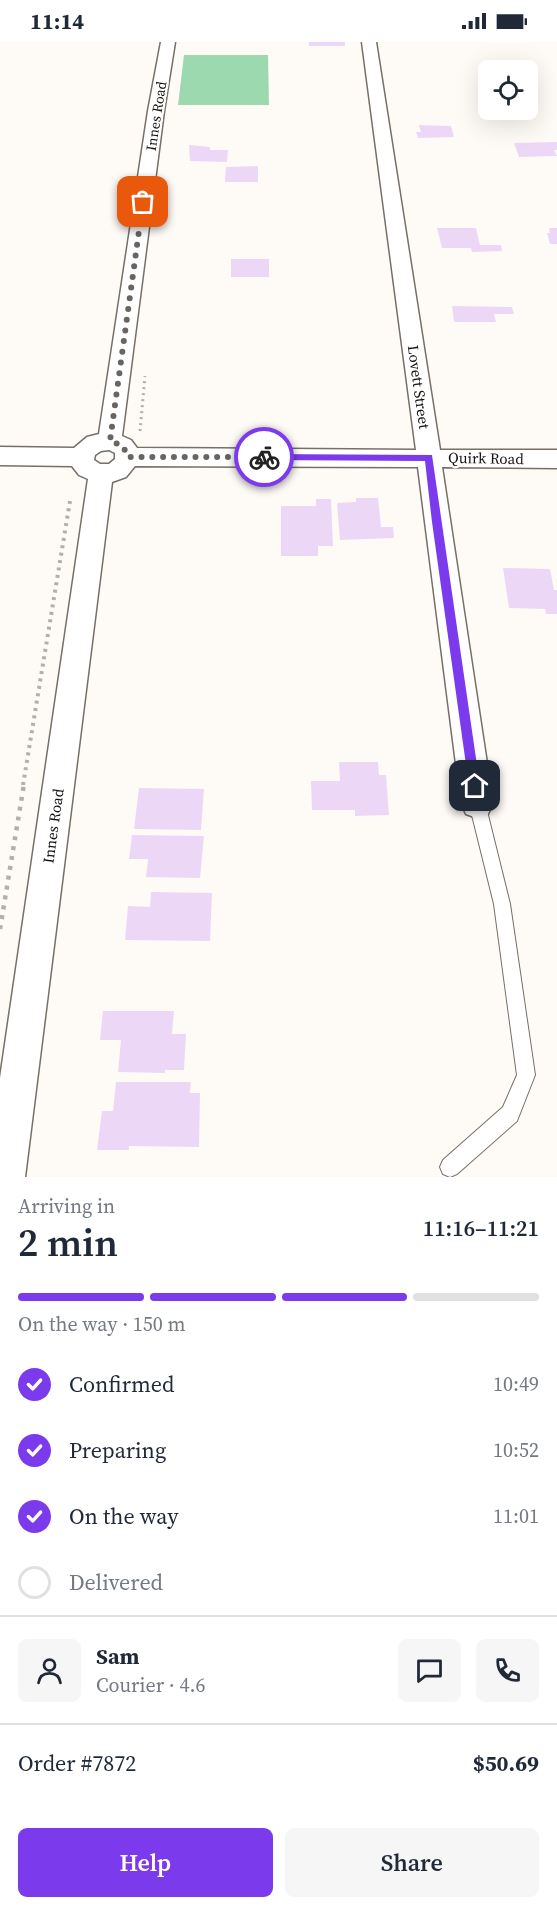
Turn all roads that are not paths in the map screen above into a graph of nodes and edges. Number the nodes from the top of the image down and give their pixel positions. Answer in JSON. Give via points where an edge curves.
{"nodes":[{"id":1,"x":168,"y":42,"type":"edge"},
{"id":2,"x":369,"y":42,"type":"edge"},
{"id":3,"x":110,"y":441,"type":"junction"},
{"id":4,"x":0,"y":456,"type":"edge"},
{"id":5,"x":128,"y":457,"type":"junction"},
{"id":6,"x":429,"y":457,"type":"junction"},
{"id":7,"x":557,"y":459,"type":"edge"},
{"id":8,"x":92,"y":466,"type":"junction"},
{"id":9,"x":477,"y":803,"type":"joint"},
{"id":10,"x":450,"y":1167,"type":"dead end"},
{"id":11,"x":6,"y":1177,"type":"edge"}],
"edges":[{"from":1,"to":3,"type":"street","name":"Innes Road"},
{"from":2,"to":6,"type":"street","name":"Lovett Street"},
{"from":3,"to":5,"type":"street","via":[[123,446]]},
{"from":3,"to":8,"type":"street","via":[[89,447]]},
{"from":4,"to":8,"type":"street"},
{"from":5,"to":6,"type":"street","name":"Quirk Road"},
{"from":5,"to":8,"type":"street","via":[[122,467],[109,474]]},
{"from":6,"to":7,"type":"street","name":"Quirk Road"},
{"from":6,"to":9,"type":"street","name":"Lovett Street"},
{"from":8,"to":11,"type":"street","name":"Innes Road"},
{"from":9,"to":10,"type":"lane","via":[[502,904],[526,1075],[510,1114]]}]}
